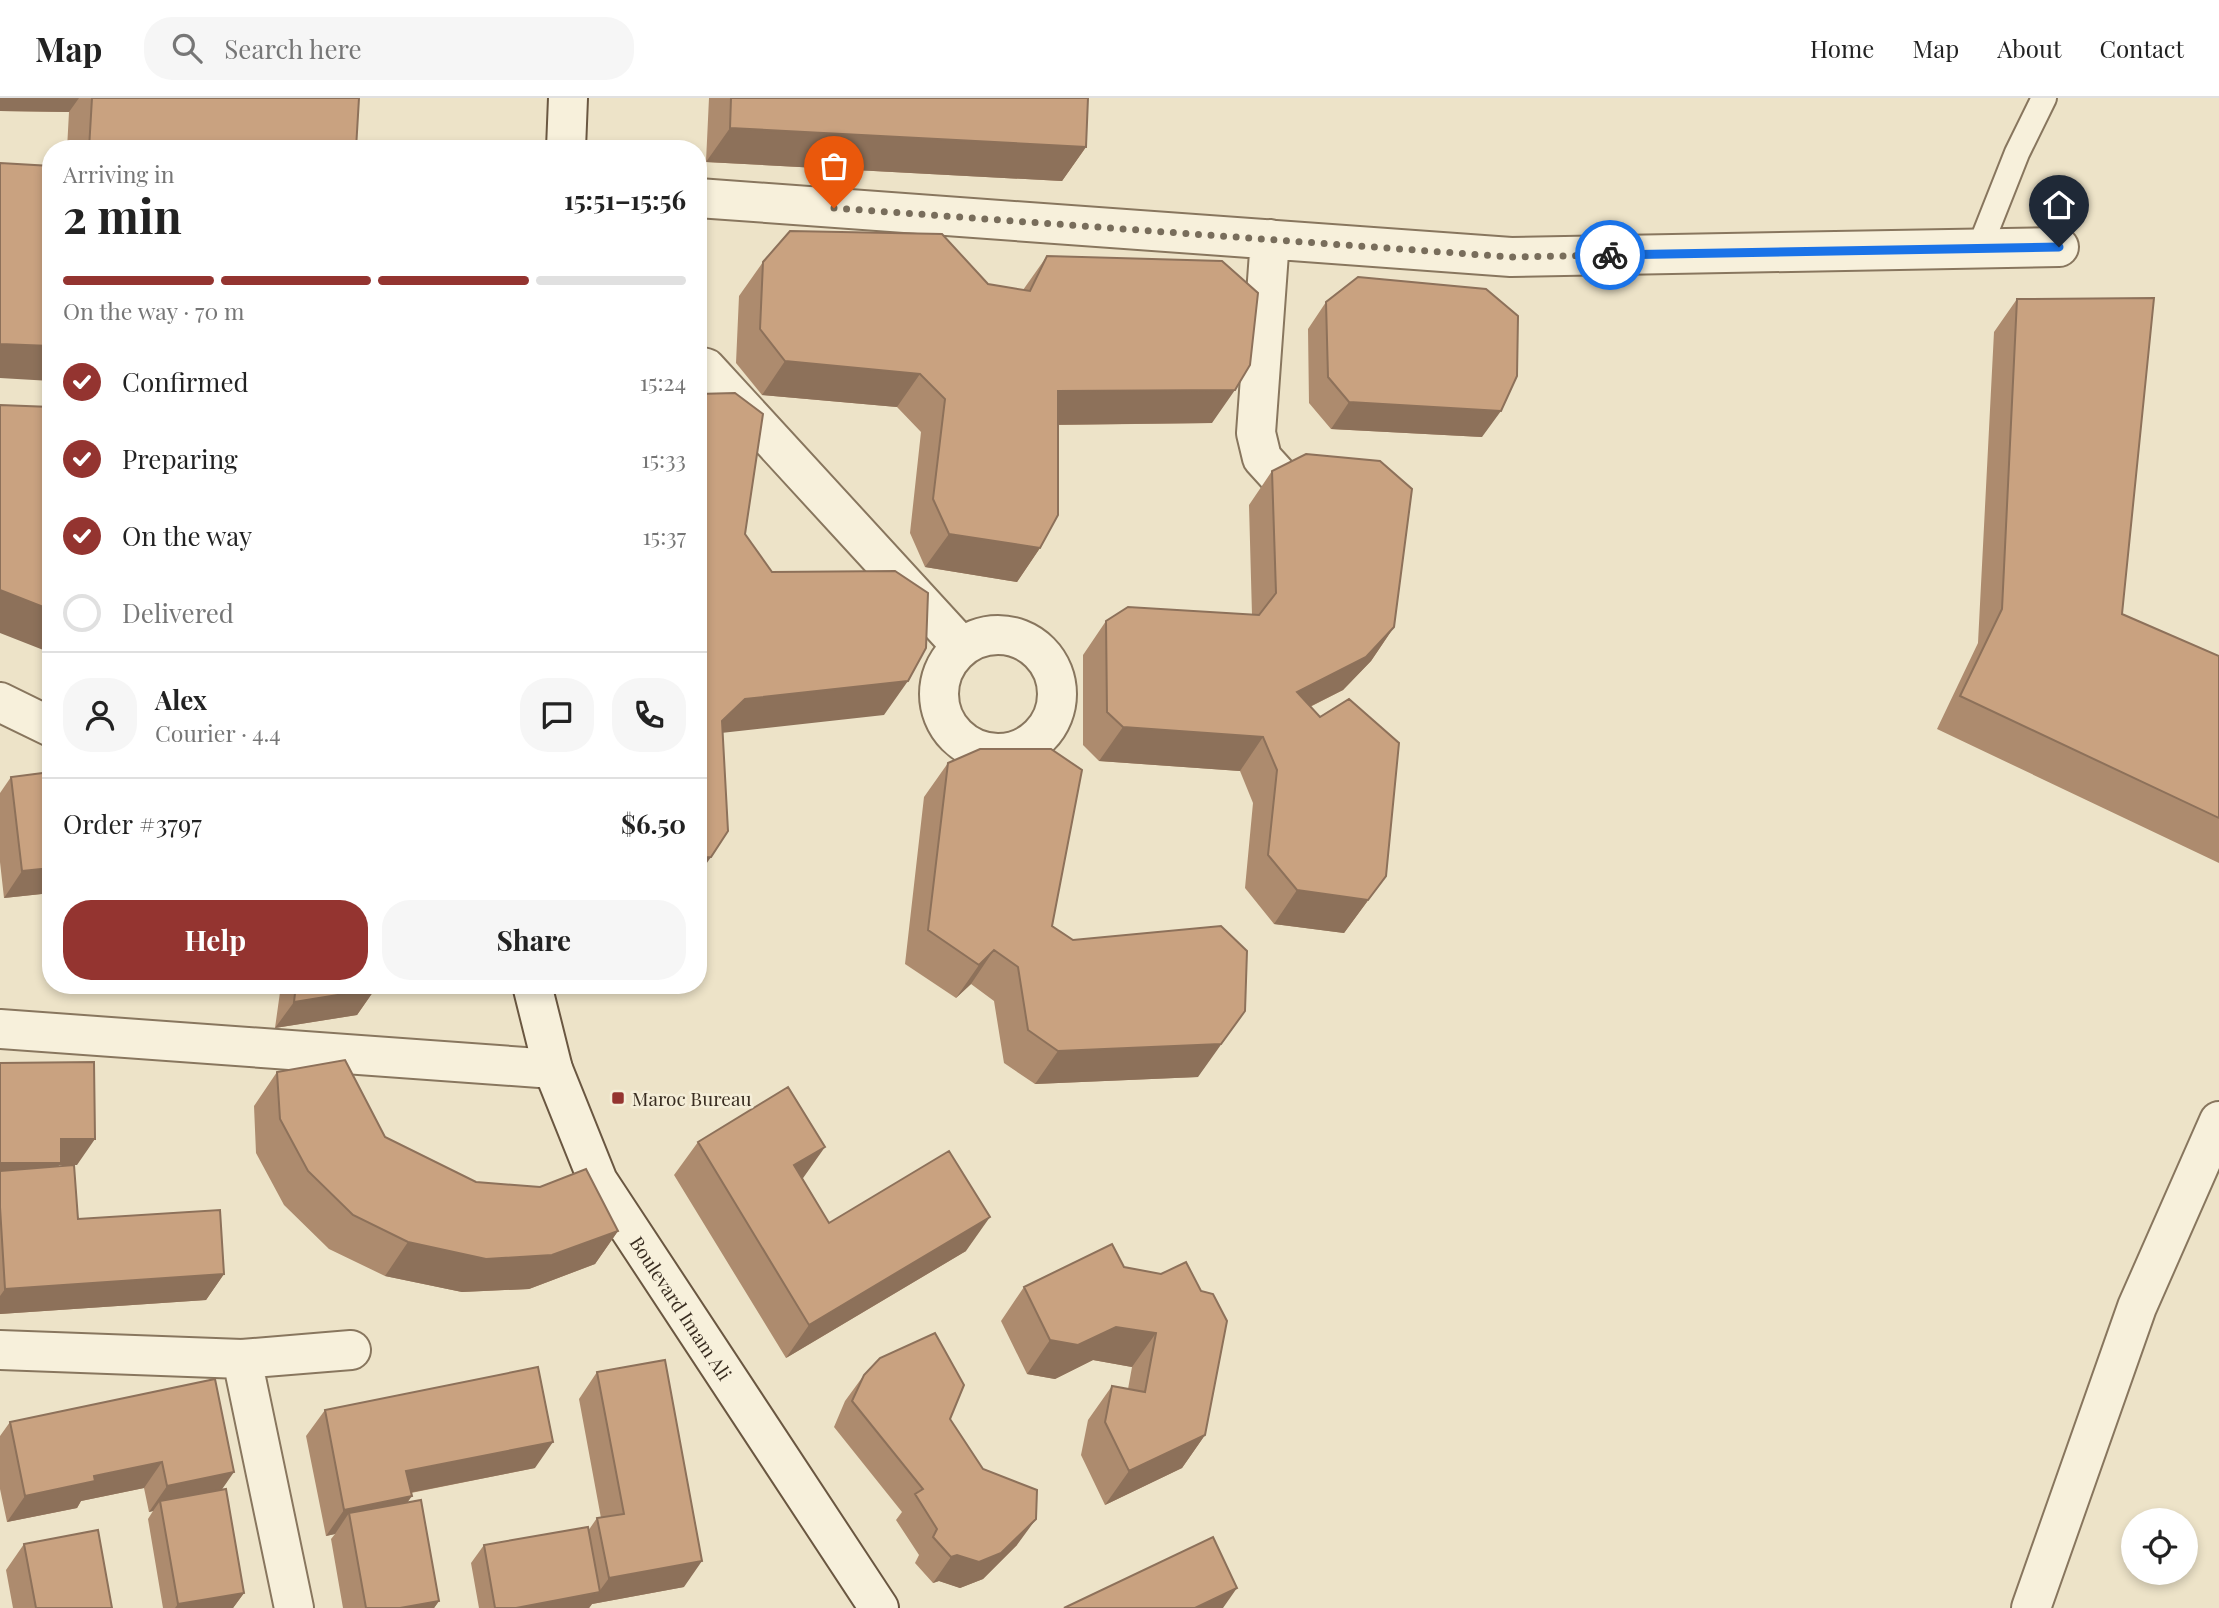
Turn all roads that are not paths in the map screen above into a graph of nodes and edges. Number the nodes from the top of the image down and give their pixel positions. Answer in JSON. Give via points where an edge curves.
{"nodes":[{"id":1,"x":568,"y":98,"type":"edge"},
{"id":2,"x":2043,"y":98,"type":"edge"},
{"id":3,"x":566,"y":140,"type":"edge"},
{"id":4,"x":707,"y":199,"type":"edge"},
{"id":5,"x":1270,"y":239,"type":"junction"},
{"id":6,"x":2059,"y":247,"type":"dead end"},
{"id":7,"x":1979,"y":249,"type":"junction"},
{"id":8,"x":707,"y":369,"type":"edge"},
{"id":9,"x":1282,"y":480,"type":"edge"},
{"id":10,"x":961,"y":647,"type":"dead end"},
{"id":11,"x":0,"y":702,"type":"edge"},
{"id":12,"x":42,"y":723,"type":"edge"},
{"id":13,"x":534,"y":994,"type":"edge"},
{"id":14,"x":0,"y":1029,"type":"edge"},
{"id":15,"x":552,"y":1069,"type":"junction"},
{"id":16,"x":2219,"y":1121,"type":"edge"},
{"id":17,"x":0,"y":1350,"type":"edge"},
{"id":18,"x":351,"y":1350,"type":"dead end"},
{"id":19,"x":242,"y":1359,"type":"junction"},
{"id":20,"x":293,"y":1608,"type":"edge"},
{"id":21,"x":879,"y":1608,"type":"edge"},
{"id":22,"x":2031,"y":1608,"type":"edge"}],
"edges":[{"from":1,"to":3,"type":"street"},
{"from":2,"to":7,"type":"lane"},
{"from":4,"to":5,"type":"street"},
{"from":5,"to":7,"type":"street","via":[[1511,257]]},
{"from":5,"to":9,"type":"street","via":[[1256,433],[1262,458]]},
{"from":6,"to":7,"type":"street"},
{"from":8,"to":10,"type":"street"},
{"from":11,"to":12,"type":"street"},
{"from":13,"to":15,"type":"street","name":"Boulevard Imam Ali"},
{"from":14,"to":15,"type":"street"},
{"from":15,"to":21,"type":"street","name":"Boulevard Imam Ali","via":[[598,1181]]},
{"from":16,"to":22,"type":"street","via":[[2137,1307]]},
{"from":17,"to":19,"type":"street"},
{"from":18,"to":19,"type":"street"},
{"from":19,"to":20,"type":"street"}]}
